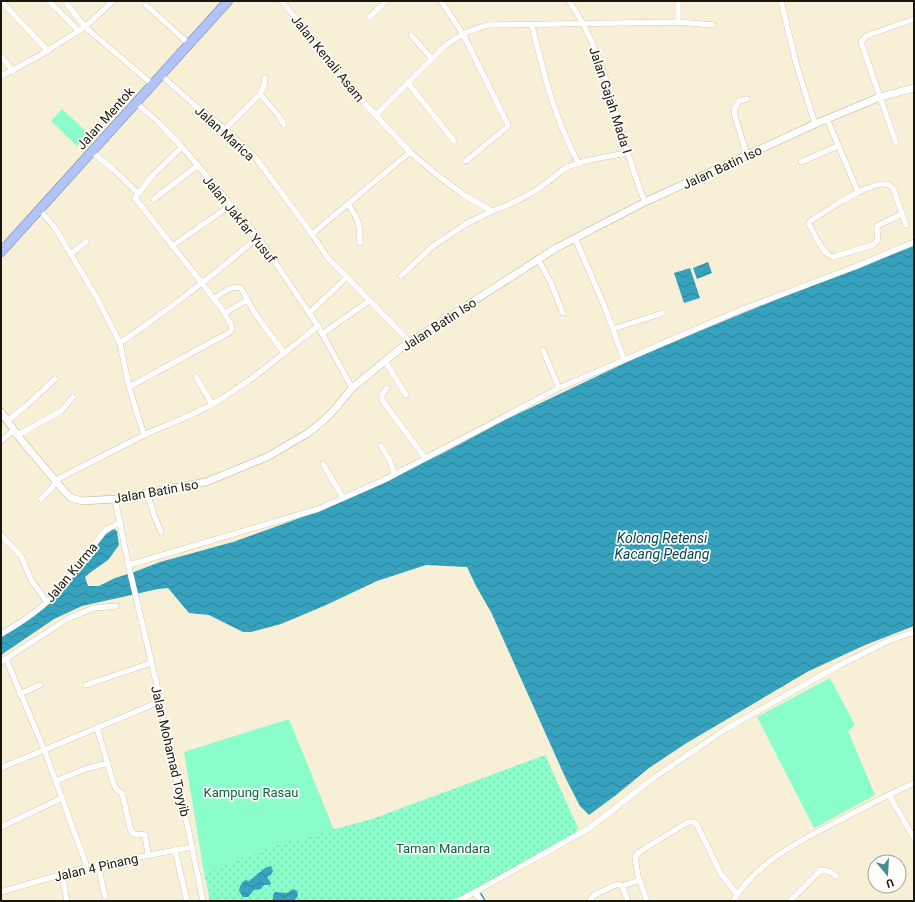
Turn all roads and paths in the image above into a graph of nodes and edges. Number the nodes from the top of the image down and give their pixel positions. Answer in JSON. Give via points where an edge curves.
{"nodes":[{"id":1,"x":1,"y":1,"type":"edge"},
{"id":2,"x":50,"y":1,"type":"edge"},
{"id":3,"x":114,"y":1,"type":"edge"},
{"id":4,"x":228,"y":1,"type":"edge"},
{"id":5,"x":282,"y":1,"type":"edge"},
{"id":6,"x":386,"y":1,"type":"edge"},
{"id":7,"x":441,"y":1,"type":"edge"},
{"id":8,"x":570,"y":1,"type":"edge"},
{"id":9,"x":678,"y":1,"type":"edge"},
{"id":10,"x":781,"y":1,"type":"edge"},
{"id":11,"x":67,"y":4,"type":"dead end"},
{"id":12,"x":146,"y":5,"type":"dead end"},
{"id":13,"x":370,"y":17,"type":"dead end"},
{"id":14,"x":914,"y":19,"type":"edge"},
{"id":15,"x":678,"y":22,"type":"junction"},
{"id":16,"x":532,"y":24,"type":"junction"},
{"id":17,"x":584,"y":24,"type":"junction"},
{"id":18,"x":713,"y":25,"type":"dead end"},
{"id":19,"x":85,"y":27,"type":"junction"},
{"id":20,"x":79,"y":31,"type":"junction"},
{"id":21,"x":463,"y":34,"type":"junction"},
{"id":22,"x":411,"y":35,"type":"dead end"},
{"id":23,"x":189,"y":44,"type":"junction"},
{"id":24,"x":48,"y":51,"type":"junction"},
{"id":25,"x":1,"y":56,"type":"edge"},
{"id":26,"x":432,"y":59,"type":"junction"},
{"id":27,"x":13,"y":71,"type":"junction"},
{"id":28,"x":161,"y":75,"type":"junction"},
{"id":29,"x":1,"y":76,"type":"edge"},
{"id":30,"x":265,"y":78,"type":"dead end"},
{"id":31,"x":408,"y":83,"type":"junction"},
{"id":32,"x":152,"y":84,"type":"junction"},
{"id":33,"x":914,"y":88,"type":"edge"},
{"id":34,"x":260,"y":94,"type":"junction"},
{"id":35,"x":880,"y":97,"type":"junction"},
{"id":36,"x":747,"y":99,"type":"dead end"},
{"id":37,"x":136,"y":102,"type":"junction"},
{"id":38,"x":376,"y":115,"type":"junction"},
{"id":39,"x":827,"y":119,"type":"junction"},
{"id":40,"x":815,"y":124,"type":"junction"},
{"id":41,"x":284,"y":125,"type":"dead end"},
{"id":42,"x":225,"y":129,"type":"junction"},
{"id":43,"x":454,"y":141,"type":"dead end"},
{"id":44,"x":896,"y":143,"type":"dead end"},
{"id":45,"x":838,"y":146,"type":"junction"},
{"id":46,"x":182,"y":147,"type":"junction"},
{"id":47,"x":92,"y":152,"type":"junction"},
{"id":48,"x":410,"y":152,"type":"junction"},
{"id":49,"x":628,"y":153,"type":"junction"},
{"id":50,"x":747,"y":155,"type":"junction"},
{"id":51,"x":466,"y":161,"type":"dead end"},
{"id":52,"x":801,"y":162,"type":"dead end"},
{"id":53,"x":579,"y":164,"type":"junction"},
{"id":54,"x":197,"y":166,"type":"junction"},
{"id":55,"x":858,"y":192,"type":"junction"},
{"id":56,"x":136,"y":195,"type":"junction"},
{"id":57,"x":154,"y":199,"type":"dead end"},
{"id":58,"x":645,"y":202,"type":"junction"},
{"id":59,"x":348,"y":204,"type":"junction"},
{"id":60,"x":231,"y":205,"type":"junction"},
{"id":61,"x":40,"y":210,"type":"junction"},
{"id":62,"x":492,"y":211,"type":"junction"},
{"id":63,"x":902,"y":214,"type":"junction"},
{"id":64,"x":906,"y":225,"type":"dead end"},
{"id":65,"x":312,"y":234,"type":"junction"},
{"id":66,"x":258,"y":237,"type":"junction"},
{"id":67,"x":575,"y":238,"type":"junction"},
{"id":68,"x":86,"y":242,"type":"dead end"},
{"id":69,"x":914,"y":242,"type":"edge"},
{"id":70,"x":360,"y":243,"type":"dead end"},
{"id":71,"x":172,"y":246,"type":"junction"},
{"id":72,"x":1,"y":252,"type":"edge"},
{"id":73,"x":70,"y":254,"type":"junction"},
{"id":74,"x":538,"y":259,"type":"junction"},
{"id":75,"x":401,"y":276,"type":"dead end"},
{"id":76,"x":346,"y":278,"type":"junction"},
{"id":77,"x":202,"y":283,"type":"junction"},
{"id":78,"x":214,"y":299,"type":"junction"},
{"id":79,"x":247,"y":300,"type":"junction"},
{"id":80,"x":369,"y":301,"type":"junction"},
{"id":81,"x":224,"y":313,"type":"junction"},
{"id":82,"x":309,"y":313,"type":"junction"},
{"id":83,"x":563,"y":313,"type":"dead end"},
{"id":84,"x":663,"y":313,"type":"dead end"},
{"id":85,"x":318,"y":326,"type":"junction"},
{"id":86,"x":613,"y":329,"type":"junction"},
{"id":87,"x":322,"y":334,"type":"junction"},
{"id":88,"x":410,"y":342,"type":"junction"},
{"id":89,"x":120,"y":343,"type":"junction"},
{"id":90,"x":543,"y":350,"type":"dead end"},
{"id":91,"x":284,"y":353,"type":"junction"},
{"id":92,"x":385,"y":360,"type":"junction"},
{"id":93,"x":624,"y":360,"type":"junction"},
{"id":94,"x":196,"y":377,"type":"dead end"},
{"id":95,"x":55,"y":378,"type":"dead end"},
{"id":96,"x":129,"y":387,"type":"junction"},
{"id":97,"x":352,"y":388,"type":"junction"},
{"id":98,"x":387,"y":388,"type":"dead end"},
{"id":99,"x":559,"y":388,"type":"junction"},
{"id":100,"x":406,"y":395,"type":"dead end"},
{"id":101,"x":73,"y":397,"type":"dead end"},
{"id":102,"x":212,"y":404,"type":"junction"},
{"id":103,"x":1,"y":412,"type":"edge"},
{"id":104,"x":8,"y":421,"type":"junction"},
{"id":105,"x":16,"y":433,"type":"junction"},
{"id":106,"x":144,"y":435,"type":"junction"},
{"id":107,"x":1,"y":441,"type":"edge"},
{"id":108,"x":381,"y":446,"type":"dead end"},
{"id":109,"x":424,"y":458,"type":"junction"},
{"id":110,"x":323,"y":464,"type":"dead end"},
{"id":111,"x":395,"y":474,"type":"junction"},
{"id":112,"x":56,"y":480,"type":"junction"},
{"id":113,"x":147,"y":492,"type":"junction"},
{"id":114,"x":343,"y":498,"type":"junction"},
{"id":115,"x":41,"y":499,"type":"dead end"},
{"id":116,"x":115,"y":499,"type":"junction"},
{"id":117,"x":120,"y":523,"type":"junction"},
{"id":118,"x":162,"y":532,"type":"dead end"},
{"id":119,"x":1,"y":535,"type":"edge"},
{"id":120,"x":129,"y":565,"type":"junction"},
{"id":121,"x":47,"y":602,"type":"junction"},
{"id":122,"x":116,"y":606,"type":"dead end"},
{"id":123,"x":914,"y":632,"type":"edge"},
{"id":124,"x":1,"y":634,"type":"edge"},
{"id":125,"x":3,"y":661,"type":"edge"},
{"id":126,"x":151,"y":663,"type":"junction"},
{"id":127,"x":40,"y":685,"type":"dead end"},
{"id":128,"x":86,"y":685,"type":"dead end"},
{"id":129,"x":20,"y":694,"type":"junction"},
{"id":130,"x":159,"y":702,"type":"junction"},
{"id":131,"x":97,"y":728,"type":"junction"},
{"id":132,"x":44,"y":749,"type":"junction"},
{"id":133,"x":108,"y":763,"type":"junction"},
{"id":134,"x":1,"y":768,"type":"edge"},
{"id":135,"x":56,"y":781,"type":"junction"},
{"id":136,"x":914,"y":783,"type":"edge"},
{"id":137,"x":888,"y":795,"type":"junction"},
{"id":138,"x":62,"y":798,"type":"junction"},
{"id":139,"x":1,"y":827,"type":"edge"},
{"id":140,"x":914,"y":838,"type":"edge"},
{"id":141,"x":192,"y":847,"type":"junction"},
{"id":142,"x":175,"y":850,"type":"junction"},
{"id":143,"x":148,"y":854,"type":"junction"},
{"id":144,"x":98,"y":865,"type":"junction"},
{"id":145,"x":87,"y":867,"type":"junction"},
{"id":146,"x":62,"y":874,"type":"junction"},
{"id":147,"x":836,"y":876,"type":"dead end"},
{"id":148,"x":640,"y":880,"type":"junction"},
{"id":149,"x":622,"y":886,"type":"junction"},
{"id":150,"x":1,"y":892,"type":"edge"},
{"id":151,"x":476,"y":893,"type":"junction"},
{"id":152,"x":737,"y":894,"type":"junction"},
{"id":153,"x":105,"y":896,"type":"dead end"},
{"id":154,"x":66,"y":901,"type":"edge"},
{"id":155,"x":187,"y":901,"type":"edge"},
{"id":156,"x":203,"y":901,"type":"edge"},
{"id":157,"x":459,"y":901,"type":"edge"},
{"id":158,"x":481,"y":901,"type":"edge"},
{"id":159,"x":589,"y":901,"type":"edge"},
{"id":160,"x":628,"y":901,"type":"edge"},
{"id":161,"x":647,"y":901,"type":"edge"},
{"id":162,"x":733,"y":901,"type":"edge"},
{"id":163,"x":790,"y":901,"type":"edge"}],
"edges":[{"from":1,"to":24,"type":"street"},
{"from":2,"to":20,"type":"street"},
{"from":3,"to":19,"type":"street"},
{"from":4,"to":23,"type":"highway","name":"Jalan Mentok"},
{"from":5,"to":38,"type":"street","name":"Jalan Kenali Asam","via":[[350,88]]},
{"from":6,"to":13,"type":"street"},
{"from":7,"to":21,"type":"street"},
{"from":8,"to":17,"type":"street","name":"Jalan Gajah Mada I"},
{"from":9,"to":15,"type":"street"},
{"from":10,"to":40,"type":"street","via":[[796,63]]},
{"from":11,"to":19,"type":"street"},
{"from":12,"to":23,"type":"street"},
{"from":14,"to":35,"type":"street","via":[[866,36],[861,42]]},
{"from":15,"to":17,"type":"street"},
{"from":15,"to":18,"type":"street"},
{"from":16,"to":17,"type":"street"},
{"from":16,"to":21,"type":"street","via":[[489,25]]},
{"from":16,"to":53,"type":"street","via":[[555,107]]},
{"from":17,"to":49,"type":"street","name":"Jalan Gajah Mada I","via":[[608,87]]},
{"from":19,"to":20,"type":"street"},
{"from":19,"to":32,"type":"street"},
{"from":20,"to":24,"type":"street"},
{"from":21,"to":26,"type":"street","via":[[447,44]]},
{"from":21,"to":51,"type":"street","via":[[508,125]]},
{"from":22,"to":26,"type":"street"},
{"from":23,"to":28,"type":"highway","name":"Jalan Mentok"},
{"from":24,"to":27,"type":"street"},
{"from":25,"to":27,"type":"street"},
{"from":26,"to":31,"type":"street"},
{"from":27,"to":29,"type":"street"},
{"from":28,"to":32,"type":"highway","name":"Jalan Mentok"},
{"from":28,"to":42,"type":"street","name":"Jalan Marica"},
{"from":30,"to":34,"type":"street"},
{"from":31,"to":38,"type":"street"},
{"from":31,"to":43,"type":"street"},
{"from":32,"to":37,"type":"highway","name":"Jalan Mentok"},
{"from":33,"to":35,"type":"street","name":"Jalan Batin Iso"},
{"from":34,"to":41,"type":"street"},
{"from":34,"to":42,"type":"street"},
{"from":35,"to":39,"type":"street","name":"Jalan Batin Iso"},
{"from":35,"to":44,"type":"street"},
{"from":36,"to":50,"type":"street","via":[[740,101],[734,109]]},
{"from":37,"to":46,"type":"street","name":"Jalan Jakfar Yusuf"},
{"from":37,"to":47,"type":"highway","name":"Jalan Mentok"},
{"from":38,"to":48,"type":"street","name":"Jalan Kenali Asam"},
{"from":39,"to":40,"type":"street","name":"Jalan Batin Iso"},
{"from":39,"to":45,"type":"street"},
{"from":40,"to":50,"type":"street","name":"Jalan Batin Iso"},
{"from":42,"to":65,"type":"street","name":"Jalan Marica","via":[[255,157]]},
{"from":45,"to":52,"type":"street"},
{"from":45,"to":55,"type":"street"},
{"from":46,"to":54,"type":"street","name":"Jalan Jakfar Yusuf"},
{"from":46,"to":56,"type":"street"},
{"from":47,"to":56,"type":"street","via":[[114,170]]},
{"from":47,"to":61,"type":"highway","name":"Jalan Mentok"},
{"from":48,"to":59,"type":"street"},
{"from":48,"to":62,"type":"street","name":"Jalan Kenali Asam","via":[[464,195]]},
{"from":49,"to":53,"type":"street"},
{"from":49,"to":58,"type":"street","name":"Jalan Gajah Mada I"},
{"from":50,"to":58,"type":"street","name":"Jalan Batin Iso"},
{"from":53,"to":62,"type":"street","via":[[566,168],[527,196]]},
{"from":54,"to":57,"type":"street"},
{"from":54,"to":60,"type":"street","name":"Jalan Jakfar Yusuf"},
{"from":55,"to":63,"type":"street","via":[[888,184]]},
{"from":55,"to":63,"type":"street","via":[[810,221],[809,224],[820,244],[830,257],[878,242],[877,226]]},
{"from":56,"to":71,"type":"street"},
{"from":58,"to":67,"type":"street","name":"Jalan Batin Iso"},
{"from":59,"to":65,"type":"street"},
{"from":59,"to":70,"type":"street","via":[[360,225]]},
{"from":60,"to":66,"type":"street","name":"Jalan Jakfar Yusuf"},
{"from":60,"to":71,"type":"street"},
{"from":61,"to":72,"type":"highway","name":"Jalan Mentok"},
{"from":61,"to":73,"type":"street","via":[[55,228]]},
{"from":62,"to":75,"type":"street","via":[[466,224],[433,246]]},
{"from":63,"to":64,"type":"street"},
{"from":65,"to":76,"type":"street","name":"Jalan Marica","via":[[326,257]]},
{"from":66,"to":77,"type":"street"},
{"from":66,"to":82,"type":"street","name":"Jalan Jakfar Yusuf"},
{"from":67,"to":74,"type":"street","name":"Jalan Batin Iso"},
{"from":67,"to":86,"type":"street"},
{"from":68,"to":73,"type":"street"},
{"from":69,"to":93,"type":"street","via":[[743,309]]},
{"from":71,"to":77,"type":"street"},
{"from":73,"to":89,"type":"street"},
{"from":74,"to":83,"type":"street"},
{"from":74,"to":88,"type":"street","name":"Jalan Batin Iso"},
{"from":76,"to":80,"type":"street"},
{"from":76,"to":82,"type":"street"},
{"from":77,"to":78,"type":"street"},
{"from":77,"to":89,"type":"street"},
{"from":78,"to":79,"type":"street","via":[[227,290],[239,287]]},
{"from":78,"to":81,"type":"street"},
{"from":79,"to":81,"type":"street"},
{"from":79,"to":91,"type":"street"},
{"from":80,"to":87,"type":"street"},
{"from":80,"to":88,"type":"street"},
{"from":81,"to":96,"type":"street","via":[[232,326],[230,332]]},
{"from":82,"to":85,"type":"street","name":"Jalan Jakfar Yusuf"},
{"from":84,"to":86,"type":"street"},
{"from":85,"to":87,"type":"street","name":"Jalan Jakfar Yusuf"},
{"from":85,"to":91,"type":"street"},
{"from":86,"to":93,"type":"street"},
{"from":87,"to":97,"type":"street","name":"Jalan Jakfar Yusuf"},
{"from":88,"to":92,"type":"street","name":"Jalan Batin Iso"},
{"from":89,"to":96,"type":"street"},
{"from":90,"to":99,"type":"street"},
{"from":91,"to":102,"type":"street"},
{"from":92,"to":97,"type":"street","name":"Jalan Batin Iso"},
{"from":92,"to":100,"type":"street"},
{"from":93,"to":99,"type":"street"},
{"from":94,"to":102,"type":"street"},
{"from":95,"to":104,"type":"street"},
{"from":96,"to":106,"type":"street"},
{"from":97,"to":113,"type":"street","name":"Jalan Batin Iso","via":[[336,409],[308,434],[267,457],[206,482]]},
{"from":98,"to":109,"type":"street","via":[[382,394],[382,400]]},
{"from":99,"to":109,"type":"street"},
{"from":101,"to":105,"type":"street","via":[[61,411]]},
{"from":102,"to":106,"type":"street"},
{"from":103,"to":104,"type":"street","name":"Jalan Batin Iso"},
{"from":104,"to":105,"type":"street","name":"Jalan Batin Iso"},
{"from":105,"to":107,"type":"street"},
{"from":105,"to":112,"type":"street","name":"Jalan Batin Iso"},
{"from":106,"to":112,"type":"street"},
{"from":108,"to":111,"type":"street"},
{"from":109,"to":111,"type":"street"},
{"from":110,"to":114,"type":"street"},
{"from":111,"to":114,"type":"street"},
{"from":112,"to":115,"type":"street"},
{"from":112,"to":116,"type":"street","name":"Jalan Batin Iso","via":[[65,492],[76,500]]},
{"from":113,"to":116,"type":"street","name":"Jalan Batin Iso"},
{"from":113,"to":118,"type":"street"},
{"from":114,"to":120,"type":"street","via":[[318,509]]},
{"from":116,"to":117,"type":"street"},
{"from":117,"to":120,"type":"street"},
{"from":117,"to":121,"type":"street","name":"Jalan Kurma","via":[[102,534],[69,578]]},
{"from":119,"to":121,"type":"street","via":[[21,556],[31,580]]},
{"from":120,"to":126,"type":"street","name":"Jalan Mohamad Toyyib"},
{"from":121,"to":124,"type":"street","name":"Jalan Kurma"},
{"from":122,"to":125,"type":"street","via":[[94,608],[69,618]]},
{"from":123,"to":151,"type":"street","via":[[888,641],[838,666],[726,729],[655,777],[588,830]]},
{"from":125,"to":129,"type":"street"},
{"from":126,"to":128,"type":"street"},
{"from":126,"to":130,"type":"street","name":"Jalan Mohamad Toyyib"},
{"from":127,"to":129,"type":"street"},
{"from":129,"to":132,"type":"street"},
{"from":130,"to":131,"type":"street"},
{"from":130,"to":141,"type":"street","name":"Jalan Mohamad Toyyib"},
{"from":131,"to":132,"type":"street"},
{"from":131,"to":133,"type":"street"},
{"from":132,"to":134,"type":"street"},
{"from":132,"to":135,"type":"street"},
{"from":133,"to":135,"type":"street"},
{"from":133,"to":143,"type":"street","via":[[116,788],[122,793],[131,831],[134,834],[145,835]]},
{"from":135,"to":138,"type":"street"},
{"from":136,"to":137,"type":"street"},
{"from":137,"to":140,"type":"street"},
{"from":137,"to":152,"type":"street","via":[[790,848],[755,873]]},
{"from":138,"to":139,"type":"street"},
{"from":138,"to":145,"type":"street"},
{"from":141,"to":142,"type":"street","name":"Jalan 4 Pinang"},
{"from":141,"to":156,"type":"street","name":"Jalan Mohamad Toyyib"},
{"from":142,"to":143,"type":"street","name":"Jalan 4 Pinang"},
{"from":142,"to":155,"type":"street"},
{"from":143,"to":144,"type":"street","name":"Jalan 4 Pinang"},
{"from":144,"to":145,"type":"street","name":"Jalan 4 Pinang"},
{"from":144,"to":153,"type":"street"},
{"from":145,"to":146,"type":"street","name":"Jalan 4 Pinang"},
{"from":146,"to":150,"type":"street","name":"Jalan 4 Pinang"},
{"from":146,"to":154,"type":"street"},
{"from":147,"to":163,"type":"street","via":[[821,870]]},
{"from":148,"to":149,"type":"street"},
{"from":148,"to":152,"type":"street","via":[[635,857],[639,852],[688,822],[694,822],[721,874]]},
{"from":148,"to":161,"type":"street"},
{"from":149,"to":159,"type":"street","via":[[618,884],[594,895]]},
{"from":149,"to":160,"type":"street"},
{"from":151,"to":157,"type":"street"},
{"from":151,"to":158,"type":"street"},
{"from":152,"to":162,"type":"street"}]}
